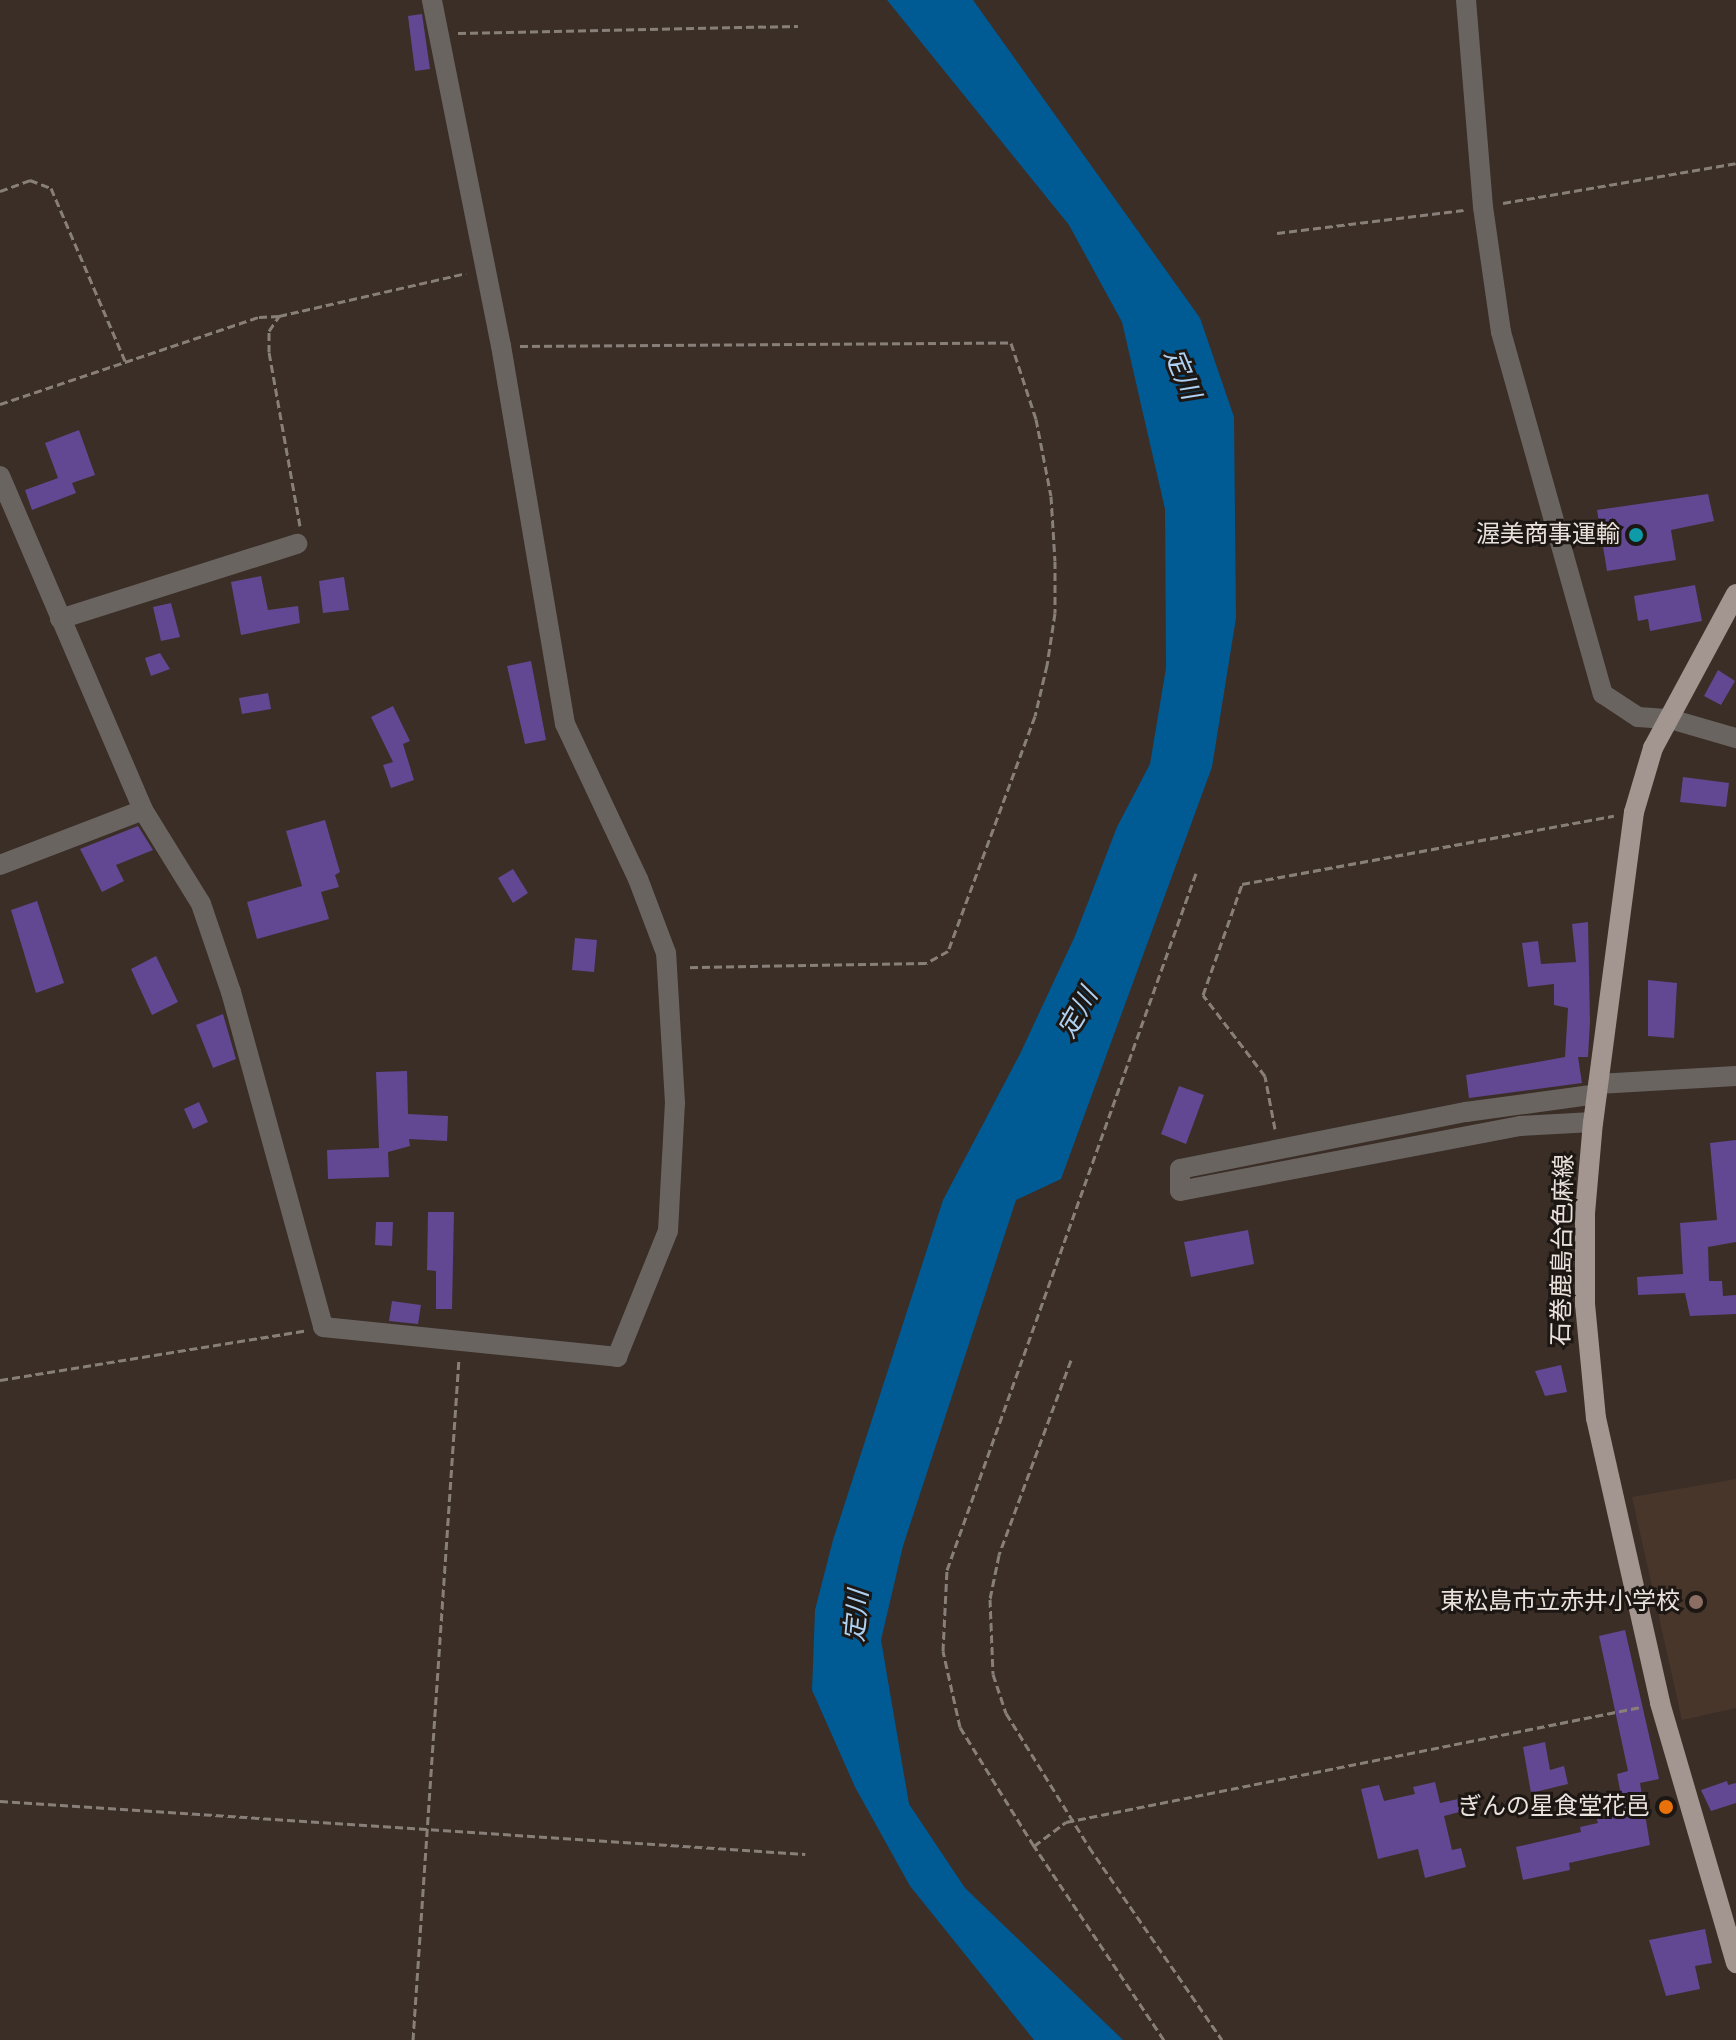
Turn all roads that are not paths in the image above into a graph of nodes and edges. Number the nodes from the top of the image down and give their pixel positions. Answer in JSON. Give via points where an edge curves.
{"nodes":[{"id":1,"x":432,"y":0,"type":"edge"},
{"id":2,"x":1466,"y":0,"type":"edge"},
{"id":3,"x":0,"y":476,"type":"edge"},
{"id":4,"x":297,"y":544,"type":"road end"},
{"id":5,"x":1736,"y":594,"type":"edge"},
{"id":6,"x":60,"y":619,"type":"junction"},
{"id":7,"x":1670,"y":719,"type":"junction"},
{"id":8,"x":1736,"y":738,"type":"edge"},
{"id":9,"x":143,"y":810,"type":"junction"},
{"id":10,"x":0,"y":865,"type":"edge"},
{"id":11,"x":1736,"y":1076,"type":"edge"},
{"id":12,"x":1597,"y":1089,"type":"junction"},
{"id":13,"x":1593,"y":1122,"type":"junction"},
{"id":14,"x":1736,"y":1963,"type":"edge"}],
"edges":[{"from":1,"to":9,"type":"street","via":[[501,346],[565,724],[638,879],[668,967],[675,1103],[668,1231],[617,1357],[323,1327],[231,992],[201,904]]},
{"from":2,"to":7,"type":"street","via":[[1483,207],[1501,332],[1603,694],[1638,717]]},
{"from":3,"to":6,"type":"street"},
{"from":4,"to":6,"type":"street"},
{"from":5,"to":7,"type":"main road","name":"石巻鹿島台色麻線"},
{"from":6,"to":9,"type":"street"},
{"from":7,"to":8,"type":"street"},
{"from":7,"to":12,"type":"main road","name":"石巻鹿島台色麻線","via":[[1653,748],[1634,812]]},
{"from":9,"to":10,"type":"street"},
{"from":11,"to":12,"type":"street"},
{"from":12,"to":13,"type":"main road","name":"石巻鹿島台色麻線"},
{"from":12,"to":13,"type":"street","via":[[1180,1169],[1180,1191],[1520,1126]]},
{"from":13,"to":14,"type":"main road","name":"石巻鹿島台色麻線","via":[[1585,1214],[1587,1361],[1660,1703]]}]}
